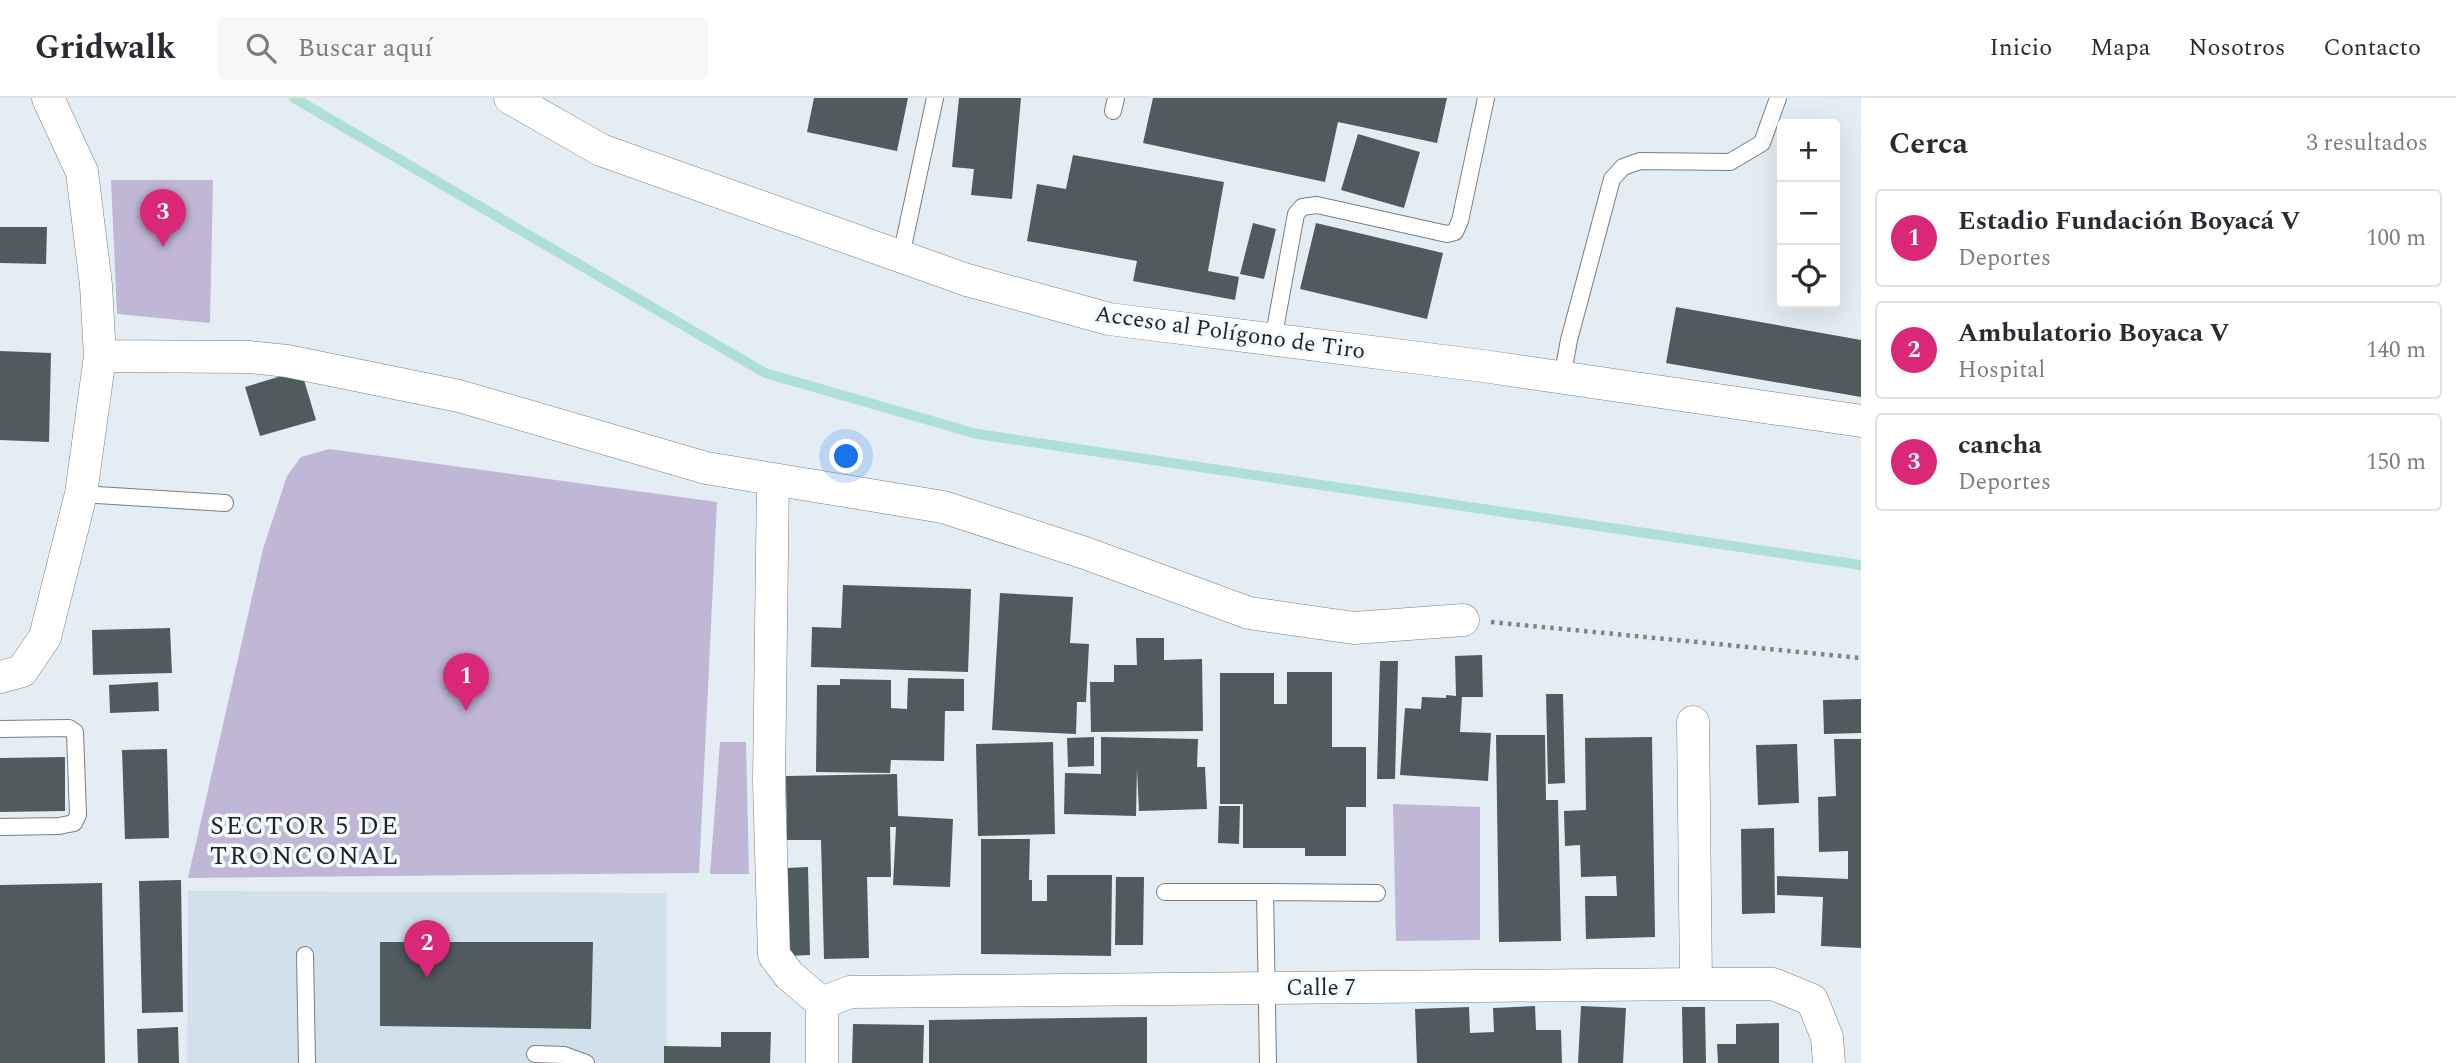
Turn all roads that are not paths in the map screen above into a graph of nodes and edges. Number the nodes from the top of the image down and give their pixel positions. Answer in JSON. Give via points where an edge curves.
{"nodes":[{"id":1,"x":48,"y":98,"type":"edge"},
{"id":2,"x":510,"y":98,"type":"edge"},
{"id":3,"x":935,"y":98,"type":"edge"},
{"id":4,"x":1486,"y":98,"type":"edge"},
{"id":5,"x":1778,"y":98,"type":"edge"},
{"id":6,"x":541,"y":106,"type":"edge"},
{"id":7,"x":901,"y":256,"type":"junction"},
{"id":8,"x":1273,"y":340,"type":"junction"},
{"id":9,"x":100,"y":356,"type":"junction"},
{"id":10,"x":1562,"y":378,"type":"junction"},
{"id":11,"x":1861,"y":421,"type":"edge"},
{"id":12,"x":773,"y":479,"type":"junction"},
{"id":13,"x":81,"y":495,"type":"junction"},
{"id":14,"x":225,"y":503,"type":"dead end"},
{"id":15,"x":1463,"y":620,"type":"road end"},
{"id":16,"x":0,"y":677,"type":"edge"},
{"id":17,"x":1693,"y":722,"type":"dead end"},
{"id":18,"x":0,"y":729,"type":"edge"},
{"id":19,"x":0,"y":827,"type":"edge"},
{"id":20,"x":1165,"y":892,"type":"dead end"},
{"id":21,"x":1265,"y":892,"type":"junction"},
{"id":22,"x":1377,"y":893,"type":"dead end"},
{"id":23,"x":305,"y":955,"type":"dead end"},
{"id":24,"x":1696,"y":984,"type":"junction"},
{"id":25,"x":1267,"y":988,"type":"junction"},
{"id":26,"x":822,"y":1003,"type":"junction"},
{"id":27,"x":534,"y":1054,"type":"dead end"},
{"id":28,"x":307,"y":1063,"type":"edge"},
{"id":29,"x":586,"y":1063,"type":"edge"},
{"id":30,"x":822,"y":1063,"type":"edge"},
{"id":31,"x":1268,"y":1063,"type":"edge"},
{"id":32,"x":1829,"y":1063,"type":"edge"}],
"edges":[{"from":1,"to":9,"type":"street","via":[[82,172]]},
{"from":2,"to":6,"type":"street","name":"Acceso al Polígono de Tiro"},
{"from":3,"to":7,"type":"lane"},
{"from":4,"to":8,"type":"lane","via":[[1455,232],[1317,205],[1302,207],[1296,214]]},
{"from":5,"to":10,"type":"lane","via":[[1762,143],[1730,162],[1640,160],[1623,167],[1612,179]]},
{"from":6,"to":7,"type":"street","name":"Acceso al Polígono de Tiro","via":[[601,150]]},
{"from":7,"to":8,"type":"street","name":"Acceso al Polígono de Tiro","via":[[967,280],[1109,320]]},
{"from":8,"to":10,"type":"street","name":"Acceso al Polígono de Tiro"},
{"from":9,"to":12,"type":"street","via":[[287,361],[459,396],[706,468]]},
{"from":9,"to":13,"type":"street"},
{"from":10,"to":11,"type":"street","name":"Acceso al Polígono de Tiro"},
{"from":12,"to":15,"type":"street","via":[[943,507],[1249,613],[1354,628]]},
{"from":12,"to":26,"type":"street","via":[[769,782],[774,955],[789,975]]},
{"from":13,"to":14,"type":"lane"},
{"from":13,"to":16,"type":"street","via":[[45,637],[22,671]]},
{"from":17,"to":24,"type":"street"},
{"from":18,"to":19,"type":"lane","via":[[69,728],[75,732],[78,815],[74,823],[59,826]]},
{"from":20,"to":21,"type":"lane"},
{"from":21,"to":22,"type":"lane"},
{"from":21,"to":25,"type":"lane"},
{"from":23,"to":28,"type":"lane"},
{"from":24,"to":25,"type":"street","name":"Calle 7"},
{"from":24,"to":32,"type":"street","name":"Calle 7","via":[[1773,984],[1812,1000],[1827,1037]]},
{"from":25,"to":26,"type":"street","name":"Calle 7","via":[[850,992]]},
{"from":25,"to":31,"type":"lane"},
{"from":26,"to":30,"type":"street"},
{"from":27,"to":29,"type":"lane","via":[[564,1055]]}]}
